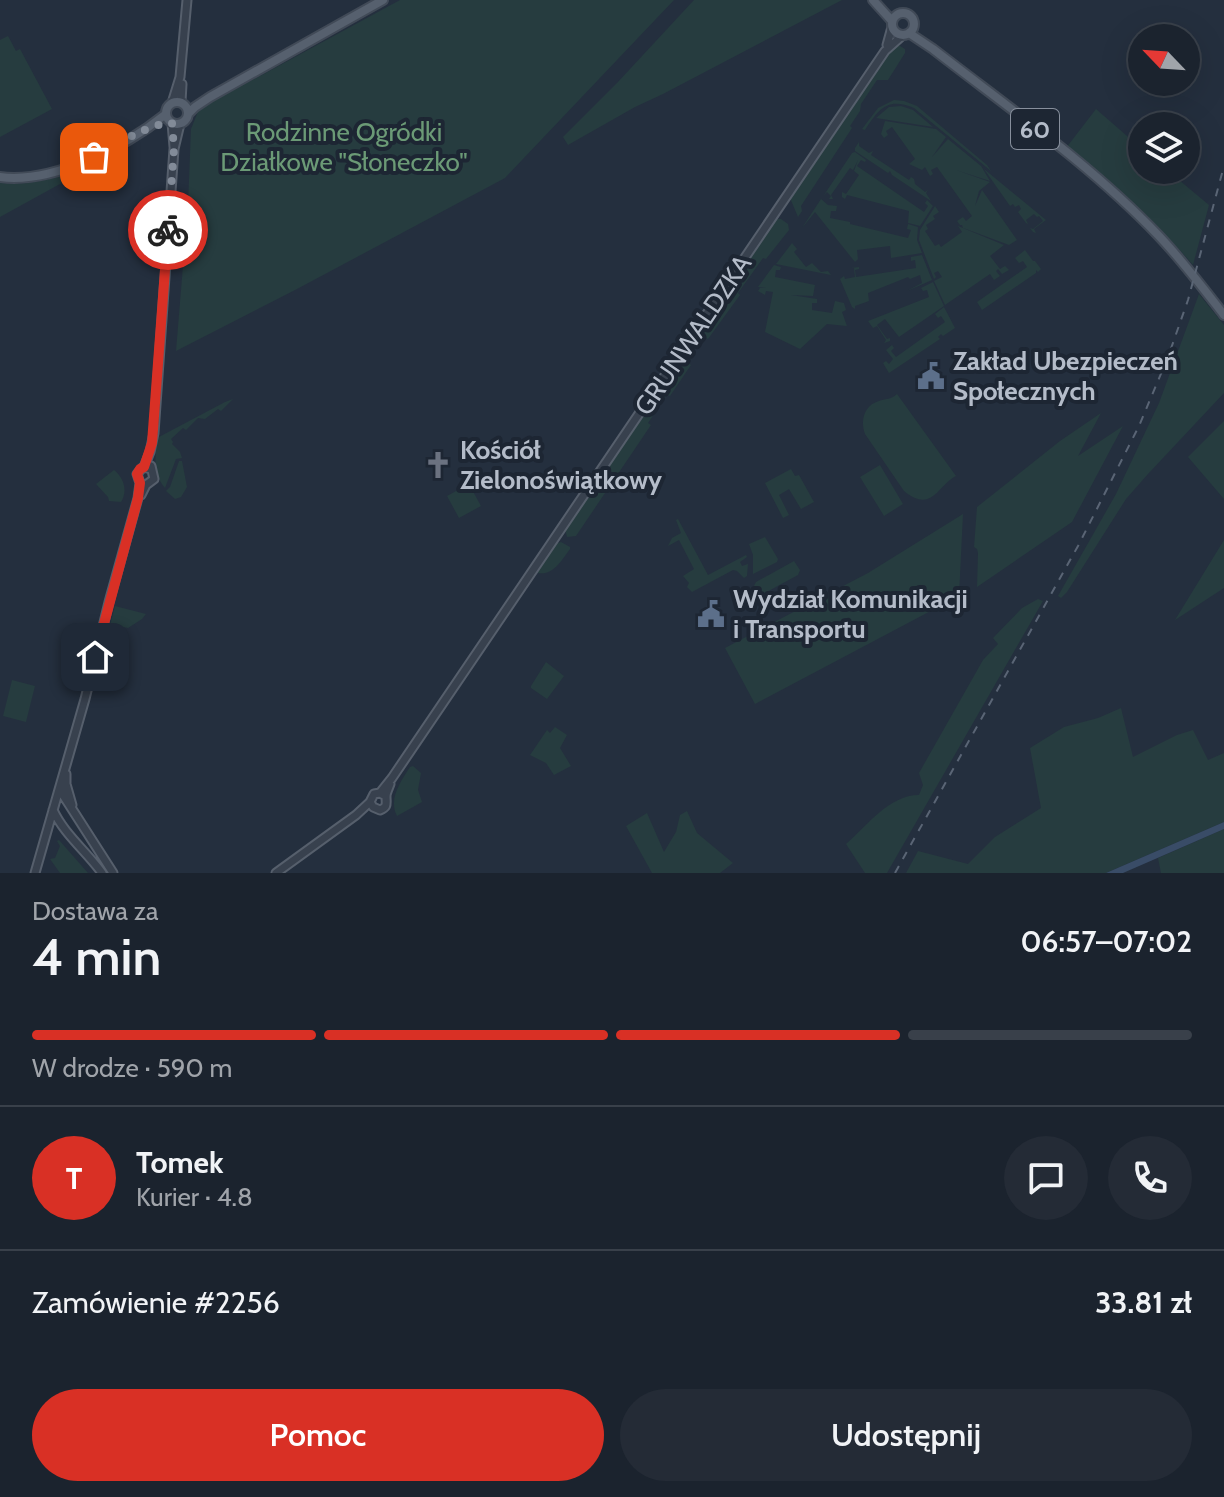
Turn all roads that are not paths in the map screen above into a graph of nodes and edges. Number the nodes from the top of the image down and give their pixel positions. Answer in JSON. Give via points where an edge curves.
{"nodes":[{"id":1,"x":187,"y":0,"type":"edge"},
{"id":2,"x":383,"y":0,"type":"edge"},
{"id":3,"x":875,"y":0,"type":"edge"},
{"id":4,"x":899,"y":13,"type":"junction"},
{"id":5,"x":892,"y":24,"type":"junction"},
{"id":6,"x":915,"y":24,"type":"junction"},
{"id":7,"x":906,"y":34,"type":"junction"},
{"id":8,"x":933,"y":49,"type":"junction"},
{"id":9,"x":885,"y":51,"type":"junction"},
{"id":10,"x":210,"y":97,"type":"junction"},
{"id":11,"x":179,"y":103,"type":"junction"},
{"id":12,"x":188,"y":114,"type":"junction"},
{"id":13,"x":172,"y":121,"type":"junction"},
{"id":14,"x":0,"y":177,"type":"edge"},
{"id":15,"x":1224,"y":315,"type":"edge"},
{"id":16,"x":148,"y":468,"type":"junction"},
{"id":17,"x":143,"y":484,"type":"junction"},
{"id":18,"x":67,"y":765,"type":"junction"},
{"id":19,"x":60,"y":786,"type":"junction"},
{"id":20,"x":383,"y":794,"type":"junction"},
{"id":21,"x":372,"y":805,"type":"junction"},
{"id":22,"x":53,"y":810,"type":"junction"},
{"id":23,"x":73,"y":810,"type":"junction"},
{"id":24,"x":66,"y":831,"type":"junction"},
{"id":25,"x":45,"y":836,"type":"junction"},
{"id":26,"x":35,"y":873,"type":"edge"},
{"id":27,"x":102,"y":873,"type":"edge"},
{"id":28,"x":113,"y":873,"type":"edge"},
{"id":29,"x":276,"y":873,"type":"edge"}],
"edges":[{"from":1,"to":11,"type":"street"},
{"from":2,"to":10,"type":"main road"},
{"from":3,"to":4,"type":"main road","number":"60"},
{"from":3,"to":5,"type":"main road","number":"60"},
{"from":4,"to":5,"type":"main road"},
{"from":4,"to":6,"type":"main road","number":"60","via":[[910,14]]},
{"from":5,"to":7,"type":"main road","number":"60","via":[[897,33]]},
{"from":5,"to":9,"type":"street","name":"GRUNWALDZKA"},
{"from":6,"to":7,"type":"main road"},
{"from":6,"to":8,"type":"main road","number":"60"},
{"from":7,"to":8,"type":"main road","number":"60"},
{"from":7,"to":9,"type":"street","name":"GRUNWALDZKA"},
{"from":8,"to":15,"type":"main road","number":"60","via":[[1114,192],[1158,235]]},
{"from":9,"to":20,"type":"street","name":"GRUNWALDZKA"},
{"from":10,"to":11,"type":"main road"},
{"from":10,"to":12,"type":"main road"},
{"from":11,"to":12,"type":"main road"},
{"from":11,"to":13,"type":"main road","via":[[167,107]]},
{"from":12,"to":13,"type":"main road","via":[[186,120]]},
{"from":13,"to":14,"type":"main road","via":[[71,168],[26,178]]},
{"from":13,"to":16,"type":"street"},
{"from":16,"to":17,"type":"street","via":[[137,474]]},
{"from":16,"to":17,"type":"street","via":[[154,479]]},
{"from":17,"to":18,"type":"street"},
{"from":18,"to":19,"type":"street"},
{"from":18,"to":23,"type":"street"},
{"from":19,"to":22,"type":"street"},
{"from":19,"to":23,"type":"street"},
{"from":20,"to":21,"type":"street","via":[[374,794]]},
{"from":20,"to":21,"type":"street","via":[[385,807]]},
{"from":21,"to":29,"type":"street"},
{"from":22,"to":23,"type":"street","via":[[66,805]]},
{"from":22,"to":24,"type":"street"},
{"from":22,"to":25,"type":"street"},
{"from":23,"to":28,"type":"street"},
{"from":24,"to":25,"type":"street","via":[[53,828]]},
{"from":24,"to":27,"type":"street"},
{"from":25,"to":26,"type":"street"}]}
